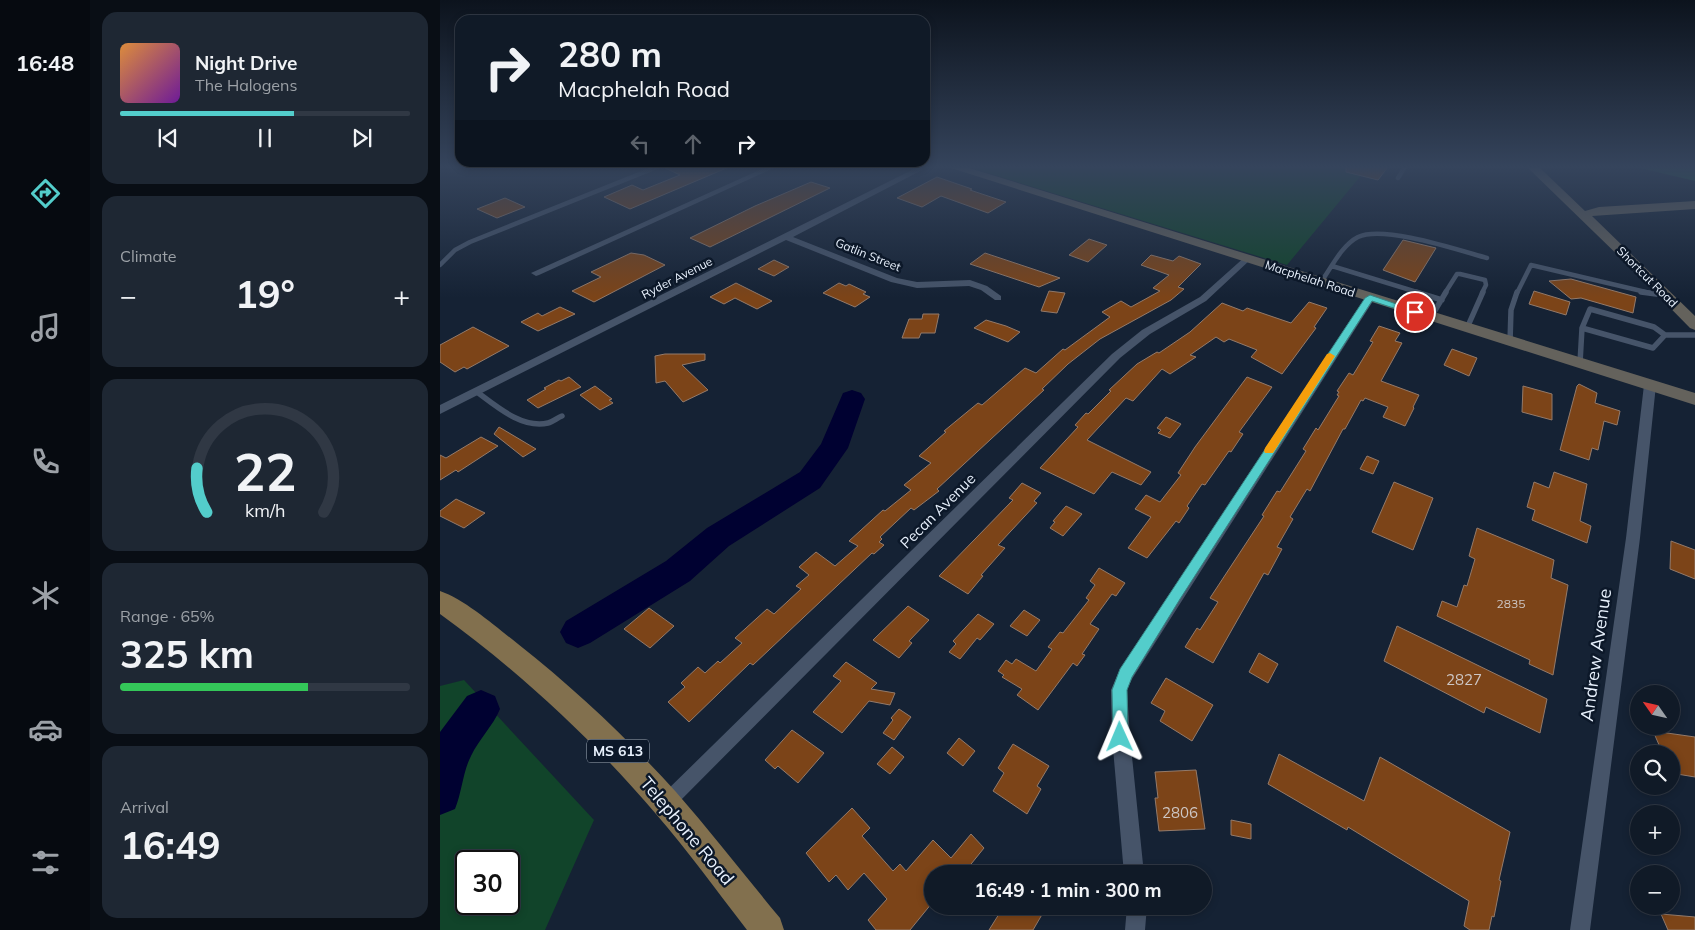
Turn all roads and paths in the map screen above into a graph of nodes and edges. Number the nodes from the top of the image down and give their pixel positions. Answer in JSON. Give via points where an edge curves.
{"nodes":[{"id":1,"x":549,"y":210,"type":"edge"},
{"id":2,"x":676,"y":210,"type":"edge"},
{"id":3,"x":838,"y":210,"type":"edge"},
{"id":4,"x":1093,"y":210,"type":"edge"},
{"id":5,"x":1578,"y":210,"type":"edge"},
{"id":6,"x":1610,"y":210,"type":"edge"},
{"id":7,"x":1582,"y":214,"type":"junction"},
{"id":8,"x":786,"y":236,"type":"junction"},
{"id":9,"x":1247,"y":258,"type":"junction"},
{"id":10,"x":1487,"y":258,"type":"dead end"},
{"id":11,"x":440,"y":265,"type":"edge"},
{"id":12,"x":1332,"y":266,"type":"junction"},
{"id":13,"x":536,"y":273,"type":"dead end"},
{"id":14,"x":1321,"y":282,"type":"junction"},
{"id":15,"x":1665,"y":295,"type":"junction"},
{"id":16,"x":998,"y":298,"type":"dead end"},
{"id":17,"x":1370,"y":298,"type":"junction"},
{"id":18,"x":1442,"y":300,"type":"junction"},
{"id":19,"x":1431,"y":317,"type":"junction"},
{"id":20,"x":1695,"y":325,"type":"edge"},
{"id":21,"x":1467,"y":328,"type":"junction"},
{"id":22,"x":1582,"y":328,"type":"junction"},
{"id":23,"x":1665,"y":335,"type":"junction"},
{"id":24,"x":1695,"y":335,"type":"edge"},
{"id":25,"x":1510,"y":342,"type":"junction"},
{"id":26,"x":1580,"y":364,"type":"junction"},
{"id":27,"x":1650,"y":385,"type":"junction"},
{"id":28,"x":477,"y":392,"type":"junction"},
{"id":29,"x":1695,"y":399,"type":"edge"},
{"id":30,"x":440,"y":410,"type":"edge"},
{"id":31,"x":562,"y":416,"type":"dead end"},
{"id":32,"x":440,"y":601,"type":"edge"},
{"id":33,"x":666,"y":803,"type":"junction"},
{"id":34,"x":1133,"y":865,"type":"edge"},
{"id":35,"x":1137,"y":915,"type":"edge"},
{"id":36,"x":768,"y":930,"type":"edge"},
{"id":37,"x":1136,"y":930,"type":"edge"},
{"id":38,"x":1580,"y":930,"type":"edge"}],
"edges":[{"from":1,"to":11,"type":"lane","via":[[470,242],[455,250]]},
{"from":2,"to":13,"type":"street"},
{"from":3,"to":8,"type":"street","name":"Ryder Avenue"},
{"from":4,"to":9,"type":"street","name":"Macphelah Road"},
{"from":5,"to":7,"type":"street","name":"Shortcut Road"},
{"from":6,"to":7,"type":"street"},
{"from":7,"to":15,"type":"street","name":"Shortcut Road"},
{"from":8,"to":16,"type":"street","name":"Gatlin Street","via":[[894,280],[917,285],[970,283]]},
{"from":8,"to":28,"type":"street","name":"Ryder Avenue"},
{"from":9,"to":14,"type":"street","name":"Macphelah Road"},
{"from":9,"to":33,"type":"street","name":"Pecan Avenue","via":[[1203,299],[1146,332],[1116,356]]},
{"from":10,"to":12,"type":"lane","via":[[1394,235],[1370,234],[1358,237]]},
{"from":12,"to":14,"type":"lane"},
{"from":12,"to":18,"type":"lane"},
{"from":14,"to":17,"type":"street","name":"Macphelah Road"},
{"from":15,"to":20,"type":"street","name":"Shortcut Road"},
{"from":15,"to":25,"type":"lane","via":[[1640,292],[1531,264],[1511,310]]},
{"from":17,"to":19,"type":"street","name":"Macphelah Road"},
{"from":17,"to":34,"type":"street","via":[[1175,595],[1119,690],[1120,737]]},
{"from":18,"to":19,"type":"lane"},
{"from":18,"to":21,"type":"lane","via":[[1458,274],[1486,280]]},
{"from":19,"to":21,"type":"street","name":"Macphelah Road"},
{"from":21,"to":25,"type":"street","name":"Macphelah Road"},
{"from":22,"to":23,"type":"lane","via":[[1653,348]]},
{"from":22,"to":23,"type":"lane","via":[[1590,309],[1654,327]]},
{"from":22,"to":26,"type":"lane"},
{"from":23,"to":24,"type":"lane"},
{"from":25,"to":26,"type":"street","name":"Macphelah Road"},
{"from":26,"to":27,"type":"street","name":"Macphelah Road"},
{"from":27,"to":29,"type":"street","name":"Macphelah Road"},
{"from":27,"to":38,"type":"street","name":"Andrew Avenue","via":[[1633,538]]},
{"from":28,"to":30,"type":"street","name":"Ryder Avenue"},
{"from":28,"to":31,"type":"lane","via":[[499,408],[533,424],[547,423]]},
{"from":32,"to":33,"type":"main road","name":"Telephone Road","number":"MS 613","via":[[537,674],[599,731]]},
{"from":33,"to":36,"type":"main road","name":"Telephone Road","number":"MS 613"},
{"from":35,"to":37,"type":"street"}]}
